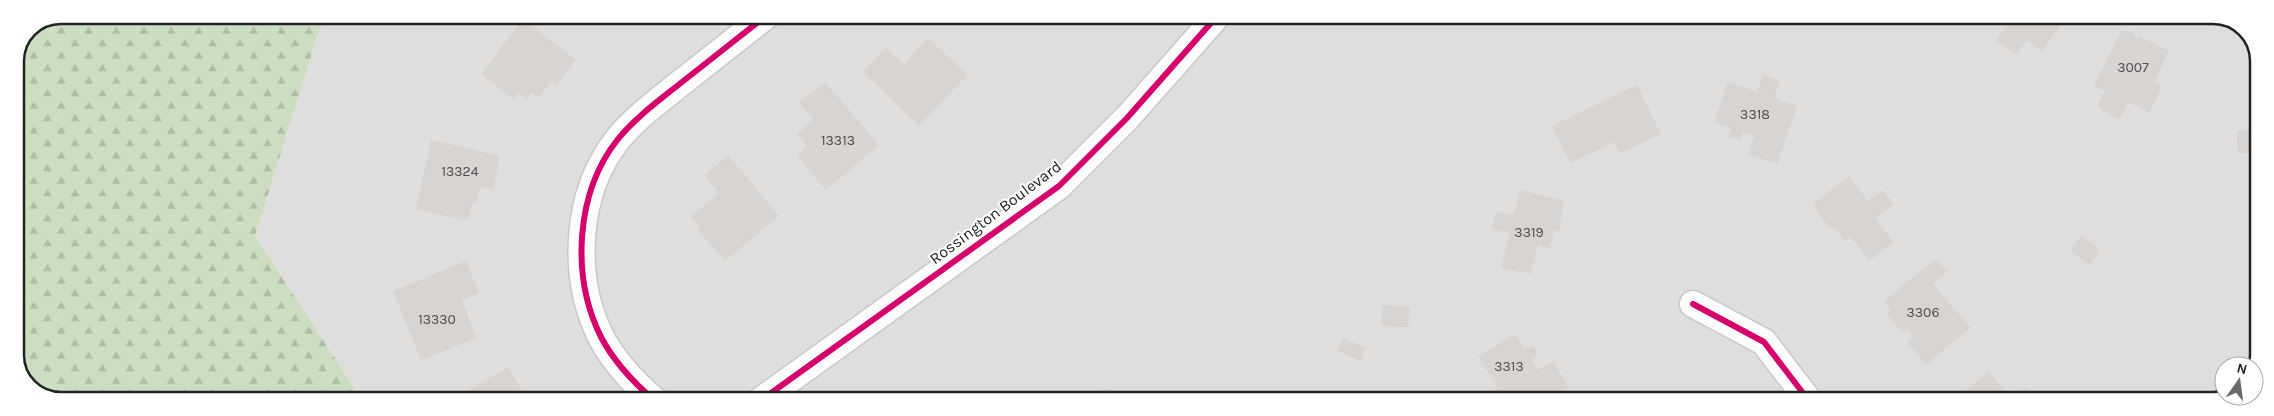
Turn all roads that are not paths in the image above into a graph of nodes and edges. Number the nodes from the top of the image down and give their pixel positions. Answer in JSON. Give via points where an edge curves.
{"nodes":[{"id":1,"x":756,"y":24,"type":"edge"},
{"id":2,"x":1210,"y":24,"type":"edge"},
{"id":3,"x":1693,"y":304,"type":"dead end"},
{"id":4,"x":645,"y":392,"type":"edge"},
{"id":5,"x":768,"y":392,"type":"edge"},
{"id":6,"x":1802,"y":392,"type":"edge"}],
"edges":[{"from":1,"to":4,"type":"street","via":[[652,106],[624,133],[594,180],[583,224],[581,264],[588,300],[602,338],[632,381]]},
{"from":2,"to":5,"type":"street","name":"Rossington Boulevard","via":[[1126,118],[1059,186]]},
{"from":3,"to":6,"type":"street","via":[[1764,342]]}]}
